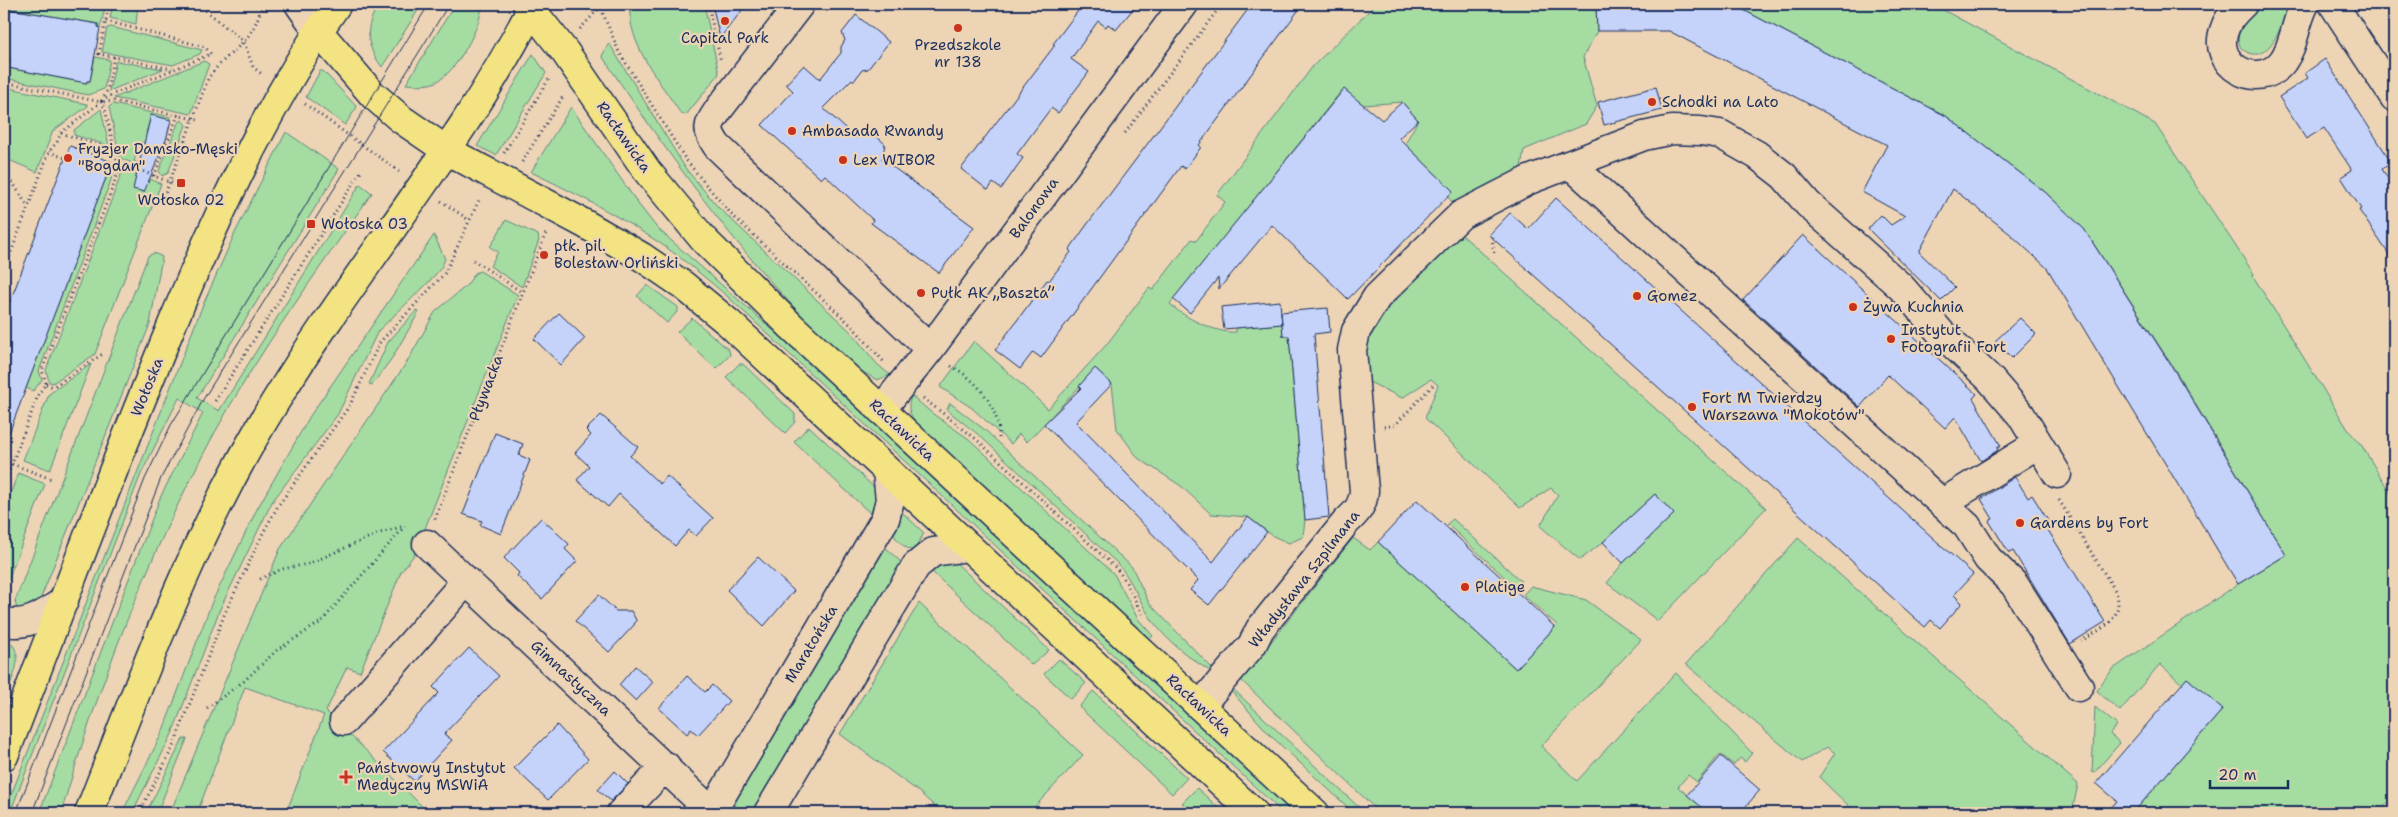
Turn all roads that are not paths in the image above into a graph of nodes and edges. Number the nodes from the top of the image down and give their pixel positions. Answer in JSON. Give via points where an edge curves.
{"nodes":[{"id":1,"x":299,"y":4,"type":"edge"},
{"id":2,"x":337,"y":4,"type":"edge"},
{"id":3,"x":800,"y":4,"type":"edge"},
{"id":4,"x":1184,"y":4,"type":"edge"},
{"id":5,"x":2244,"y":4,"type":"edge"},
{"id":6,"x":2305,"y":4,"type":"edge"},
{"id":7,"x":2333,"y":4,"type":"edge"},
{"id":8,"x":530,"y":5,"type":"edge"},
{"id":9,"x":318,"y":32,"type":"junction"},
{"id":10,"x":2394,"y":97,"type":"edge"},
{"id":11,"x":446,"y":150,"type":"junction"},
{"id":12,"x":1571,"y":165,"type":"junction"},
{"id":13,"x":930,"y":349,"type":"junction"},
{"id":14,"x":881,"y":410,"type":"junction"},
{"id":15,"x":2038,"y":444,"type":"junction"},
{"id":16,"x":887,"y":471,"type":"junction"},
{"id":17,"x":2055,"y":483,"type":"road end"},
{"id":18,"x":1943,"y":503,"type":"junction"},
{"id":19,"x":429,"y":536,"type":"road end"},
{"id":20,"x":968,"y":547,"type":"junction"},
{"id":21,"x":466,"y":581,"type":"junction"},
{"id":22,"x":64,"y":601,"type":"junction"},
{"id":23,"x":4,"y":622,"type":"edge"},
{"id":24,"x":2079,"y":687,"type":"dead end"},
{"id":25,"x":1200,"y":706,"type":"junction"},
{"id":26,"x":344,"y":721,"type":"dead end"},
{"id":27,"x":4,"y":756,"type":"edge"},
{"id":28,"x":666,"y":766,"type":"junction"},
{"id":29,"x":712,"y":812,"type":"edge"},
{"id":30,"x":89,"y":813,"type":"edge"},
{"id":31,"x":621,"y":813,"type":"edge"},
{"id":32,"x":768,"y":813,"type":"edge"},
{"id":33,"x":1254,"y":813,"type":"edge"},
{"id":34,"x":1315,"y":813,"type":"edge"}],
"edges":[{"from":1,"to":9,"type":"street"},
{"from":2,"to":9,"type":"main road","name":"Wołoska"},
{"from":3,"to":13,"type":"street","via":[[710,124],[709,135]]},
{"from":4,"to":13,"type":"street","name":"Balonowa"},
{"from":5,"to":6,"type":"street","via":[[2225,27],[2222,48],[2231,66],[2251,75],[2274,70],[2282,62],[2290,50]]},
{"from":7,"to":10,"type":"street"},
{"from":8,"to":11,"type":"main road","via":[[505,58]]},
{"from":8,"to":14,"type":"main road","name":"Racławicka","via":[[673,205],[756,292]]},
{"from":9,"to":11,"type":"main road","via":[[373,95]]},
{"from":9,"to":22,"type":"main road","name":"Wołoska","via":[[272,108],[222,211],[139,406]]},
{"from":11,"to":16,"type":"main road","via":[[585,224],[663,270],[730,323]]},
{"from":11,"to":30,"type":"main road","via":[[341,301],[247,448],[177,590]]},
{"from":12,"to":15,"type":"street","name":"Władysława Szpilmana","via":[[1644,136],[1672,130],[1720,134],[1751,151],[1784,176],[1808,204],[1900,288],[1989,378],[2021,415]]},
{"from":12,"to":18,"type":"street"},
{"from":12,"to":25,"type":"street","name":"Władysława Szpilmana","via":[[1522,183],[1467,211],[1384,289],[1368,310],[1354,337],[1352,350],[1364,491],[1361,506]]},
{"from":13,"to":14,"type":"street","name":"Balonowa"},
{"from":14,"to":25,"type":"main road","name":"Racławicka"},
{"from":15,"to":17,"type":"street","name":"Władysława Szpilmana"},
{"from":15,"to":18,"type":"street"},
{"from":16,"to":20,"type":"main road"},
{"from":16,"to":29,"type":"street","name":"Maratońska","via":[[890,500],[885,519]]},
{"from":18,"to":24,"type":"street","via":[[1968,526],[1988,559],[2014,584]]},
{"from":19,"to":21,"type":"street","name":"Gimnastyczna"},
{"from":20,"to":32,"type":"street","via":[[933,552],[916,566]]},
{"from":20,"to":33,"type":"main road"},
{"from":21,"to":26,"type":"street"},
{"from":21,"to":28,"type":"street","name":"Gimnastyczna"},
{"from":22,"to":23,"type":"street","via":[[34,620],[18,624]]},
{"from":22,"to":27,"type":"main road","name":"Wołoska"},
{"from":25,"to":34,"type":"main road","name":"Racławicka"},
{"from":28,"to":29,"type":"street","name":"Gimnastyczna"},
{"from":28,"to":31,"type":"street"}]}
